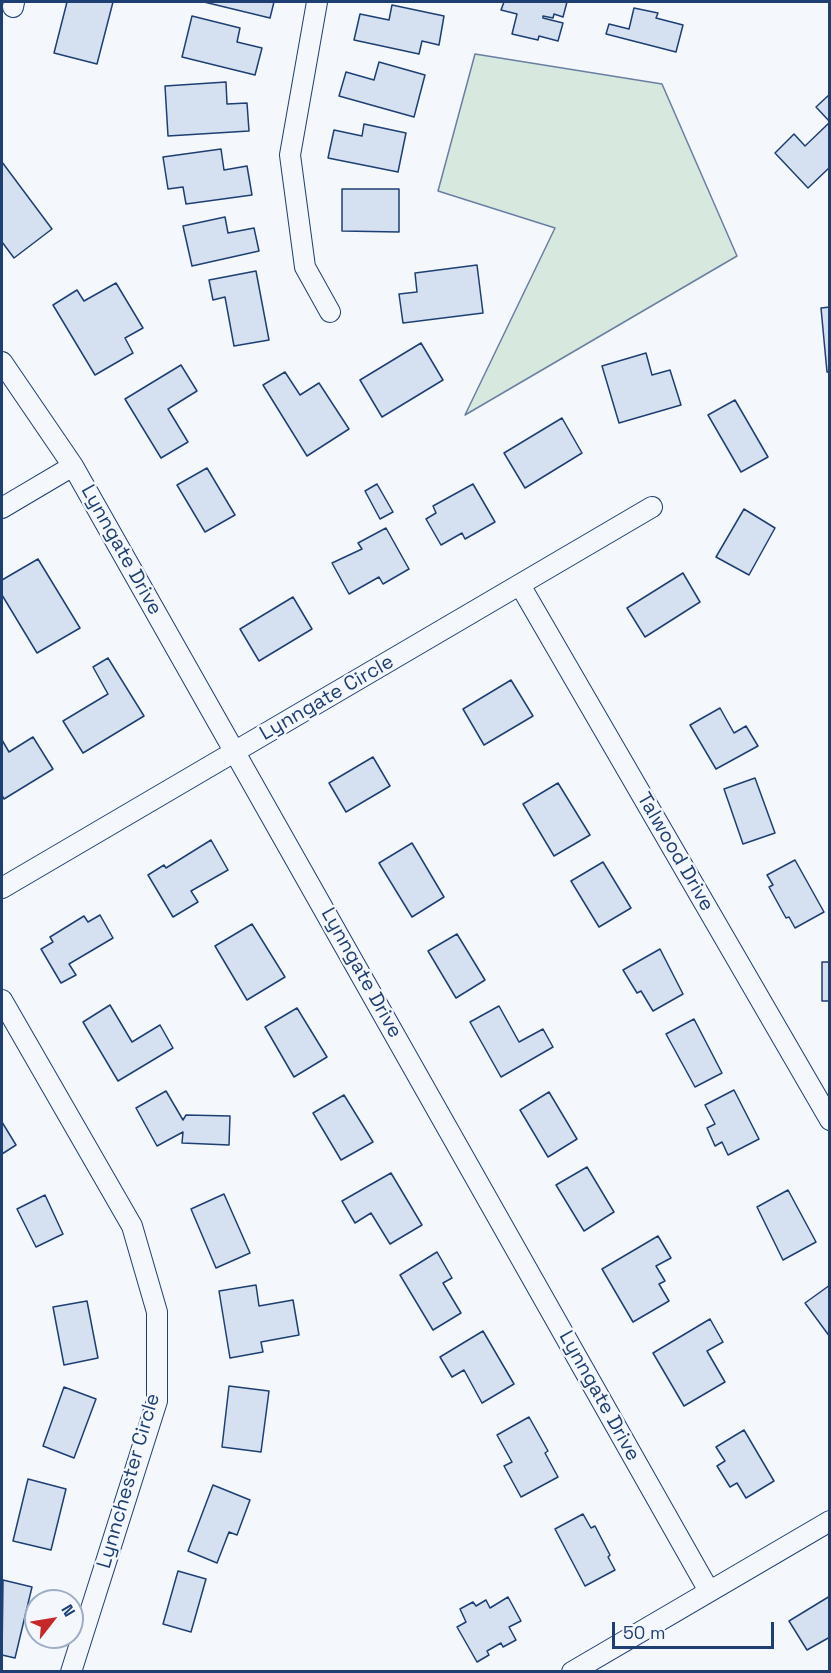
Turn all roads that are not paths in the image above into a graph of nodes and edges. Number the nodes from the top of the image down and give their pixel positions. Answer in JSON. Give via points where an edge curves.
{"nodes":[{"id":1,"x":317,"y":2,"type":"edge"},
{"id":2,"x":330,"y":312,"type":"dead end"},
{"id":3,"x":2,"y":362,"type":"edge"},
{"id":4,"x":74,"y":466,"type":"junction"},
{"id":5,"x":652,"y":507,"type":"dead end"},
{"id":6,"x":2,"y":508,"type":"edge"},
{"id":7,"x":520,"y":585,"type":"junction"},
{"id":8,"x":236,"y":751,"type":"junction"},
{"id":9,"x":2,"y":888,"type":"edge"},
{"id":10,"x":2,"y":1000,"type":"edge"},
{"id":11,"x":826,"y":1107,"type":"edge"},
{"id":12,"x":830,"y":1521,"type":"edge"},
{"id":13,"x":709,"y":1591,"type":"junction"},
{"id":14,"x":71,"y":1671,"type":"edge"},
{"id":15,"x":572,"y":1671,"type":"edge"}],
"edges":[{"from":1,"to":2,"type":"street","via":[[290,155],[306,267]]},
{"from":3,"to":4,"type":"street","name":"Lynngate Drive"},
{"from":4,"to":6,"type":"street"},
{"from":4,"to":8,"type":"street","name":"Lynngate Drive"},
{"from":5,"to":7,"type":"street","name":"Lynngate Circle"},
{"from":7,"to":8,"type":"street","name":"Lynngate Circle"},
{"from":7,"to":11,"type":"street","name":"Talwood Drive"},
{"from":8,"to":9,"type":"street","name":"Lynngate Circle"},
{"from":8,"to":13,"type":"street","name":"Lynngate Drive"},
{"from":10,"to":14,"type":"street","name":"Lynnchester Circle","via":[[132,1226],[157,1312],[157,1401]]},
{"from":12,"to":13,"type":"street"},
{"from":13,"to":15,"type":"street"}]}
